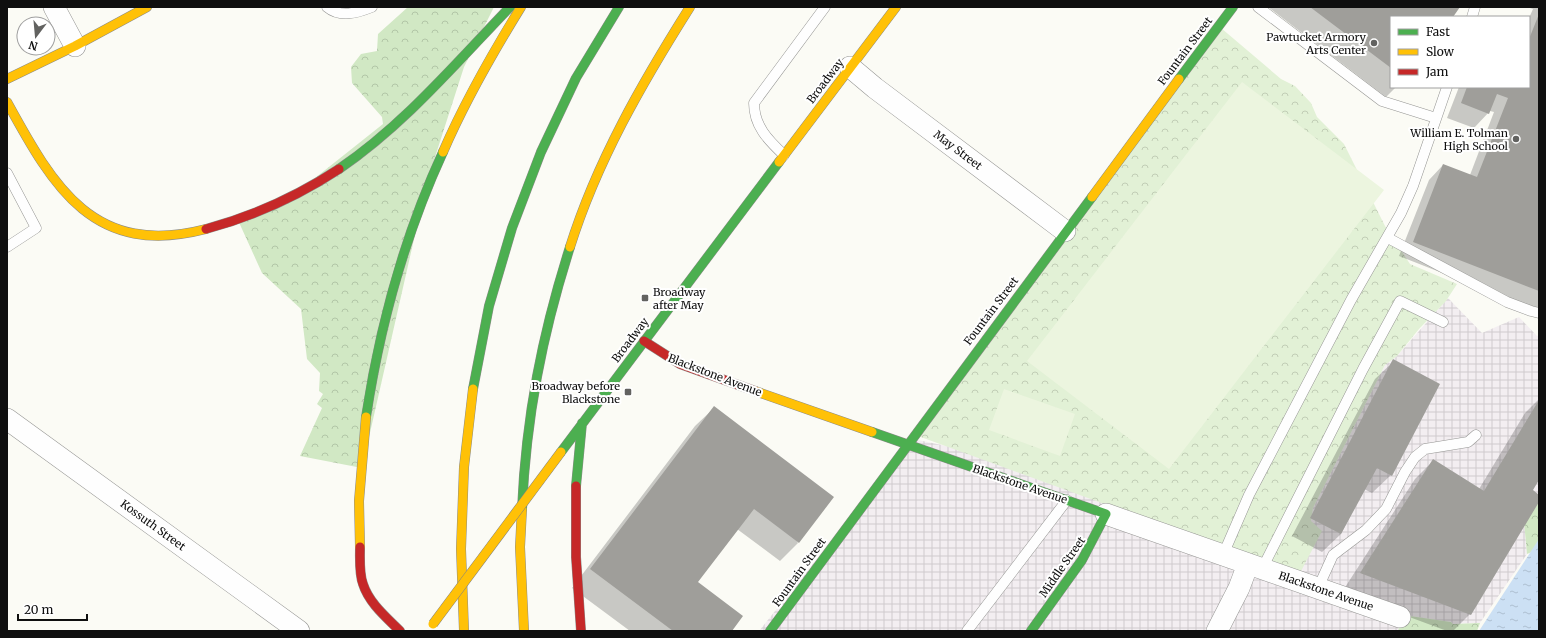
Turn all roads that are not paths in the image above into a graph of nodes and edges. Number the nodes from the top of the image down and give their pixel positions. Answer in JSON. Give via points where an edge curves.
{"nodes":[{"id":1,"x":54,"y":7,"type":"edge"},
{"id":2,"x":147,"y":7,"type":"edge"},
{"id":3,"x":327,"y":7,"type":"edge"},
{"id":4,"x":372,"y":7,"type":"edge"},
{"id":5,"x":510,"y":7,"type":"edge"},
{"id":6,"x":521,"y":7,"type":"edge"},
{"id":7,"x":620,"y":7,"type":"edge"},
{"id":8,"x":690,"y":7,"type":"edge"},
{"id":9,"x":825,"y":7,"type":"edge"},
{"id":10,"x":896,"y":7,"type":"edge"},
{"id":11,"x":1233,"y":7,"type":"edge"},
{"id":12,"x":1258,"y":7,"type":"edge"},
{"id":13,"x":75,"y":46,"type":"junction"},
{"id":14,"x":850,"y":67,"type":"junction"},
{"id":15,"x":7,"y":79,"type":"edge"},
{"id":16,"x":1447,"y":88,"type":"edge"},
{"id":17,"x":7,"y":102,"type":"edge"},
{"id":18,"x":1436,"y":118,"type":"junction"},
{"id":19,"x":784,"y":155,"type":"junction"},
{"id":20,"x":7,"y":173,"type":"edge"},
{"id":21,"x":1065,"y":231,"type":"junction"},
{"id":22,"x":1388,"y":238,"type":"junction"},
{"id":23,"x":7,"y":247,"type":"edge"},
{"id":24,"x":1539,"y":313,"type":"edge"},
{"id":25,"x":1444,"y":322,"type":"dead end"},
{"id":26,"x":644,"y":341,"type":"junction"},
{"id":27,"x":7,"y":419,"type":"edge"},
{"id":28,"x":582,"y":423,"type":"junction"},
{"id":29,"x":1476,"y":436,"type":"dead end"},
{"id":30,"x":908,"y":445,"type":"junction"},
{"id":31,"x":1067,"y":500,"type":"junction"},
{"id":32,"x":1106,"y":514,"type":"junction"},
{"id":33,"x":1222,"y":555,"type":"junction"},
{"id":34,"x":1255,"y":566,"type":"junction"},
{"id":35,"x":1318,"y":588,"type":"junction"},
{"id":36,"x":1400,"y":617,"type":"dead end"},
{"id":37,"x":430,"y":627,"type":"edge"},
{"id":38,"x":299,"y":631,"type":"edge"},
{"id":39,"x":400,"y":631,"type":"edge"},
{"id":40,"x":464,"y":631,"type":"edge"},
{"id":41,"x":524,"y":631,"type":"edge"},
{"id":42,"x":581,"y":631,"type":"edge"},
{"id":43,"x":770,"y":631,"type":"edge"},
{"id":44,"x":967,"y":631,"type":"edge"},
{"id":45,"x":1031,"y":631,"type":"edge"},
{"id":46,"x":1217,"y":631,"type":"edge"}],
"edges":[{"from":1,"to":13,"type":"street"},
{"from":2,"to":13,"type":"main road"},
{"from":3,"to":4,"type":"lane","via":[[342,14]]},
{"from":5,"to":17,"type":"main road","via":[[385,133],[334,172],[299,193],[257,213],[181,235],[136,234],[110,226],[86,213],[63,194],[47,174]]},
{"from":6,"to":39,"type":"main road","via":[[475,86],[423,199],[389,300],[373,372],[358,502],[362,583],[375,606]]},
{"from":7,"to":40,"type":"main road","via":[[575,81],[541,152],[520,204],[493,289],[475,372],[464,457],[460,545]]},
{"from":8,"to":41,"type":"main road","via":[[650,69],[611,141],[579,216],[553,295],[535,374],[524,454],[520,537]]},
{"from":9,"to":19,"type":"lane","via":[[754,103],[758,125]]},
{"from":10,"to":14,"type":"main road","name":"Broadway"},
{"from":11,"to":21,"type":"main road","name":"Fountain Street"},
{"from":12,"to":18,"type":"lane","via":[[1382,101]]},
{"from":13,"to":15,"type":"main road"},
{"from":14,"to":19,"type":"main road","name":"Broadway"},
{"from":14,"to":21,"type":"street","name":"May Street"},
{"from":16,"to":18,"type":"lane"},
{"from":18,"to":22,"type":"lane","via":[[1410,193]]},
{"from":19,"to":26,"type":"main road","name":"Broadway"},
{"from":20,"to":23,"type":"lane","via":[[36,228]]},
{"from":21,"to":30,"type":"main road","name":"Fountain Street"},
{"from":22,"to":24,"type":"lane","via":[[1507,302]]},
{"from":22,"to":33,"type":"lane","via":[[1330,341],[1249,495]]},
{"from":25,"to":34,"type":"lane","via":[[1400,301]]},
{"from":26,"to":28,"type":"main road","name":"Broadway"},
{"from":26,"to":30,"type":"main road","name":"Blackstone Avenue","via":[[680,364]]},
{"from":27,"to":38,"type":"street","name":"Kossuth Street"},
{"from":28,"to":37,"type":"main road","name":"Broadway","bridge":true},
{"from":28,"to":42,"type":"main road","via":[[576,485],[576,557]]},
{"from":29,"to":35,"type":"lane","via":[[1468,442],[1425,449],[1415,457],[1386,509],[1366,530],[1333,555]]},
{"from":30,"to":31,"type":"main road","name":"Blackstone Avenue"},
{"from":30,"to":43,"type":"main road","name":"Fountain Street"},
{"from":31,"to":32,"type":"main road","name":"Blackstone Avenue"},
{"from":31,"to":44,"type":"lane"},
{"from":32,"to":33,"type":"street","name":"Blackstone Avenue"},
{"from":32,"to":45,"type":"main road","name":"Middle Street","via":[[1085,557]]},
{"from":33,"to":34,"type":"street","name":"Blackstone Avenue"},
{"from":34,"to":35,"type":"street","name":"Blackstone Avenue"},
{"from":34,"to":46,"type":"street","via":[[1239,588]]},
{"from":35,"to":36,"type":"street","name":"Blackstone Avenue"}]}
